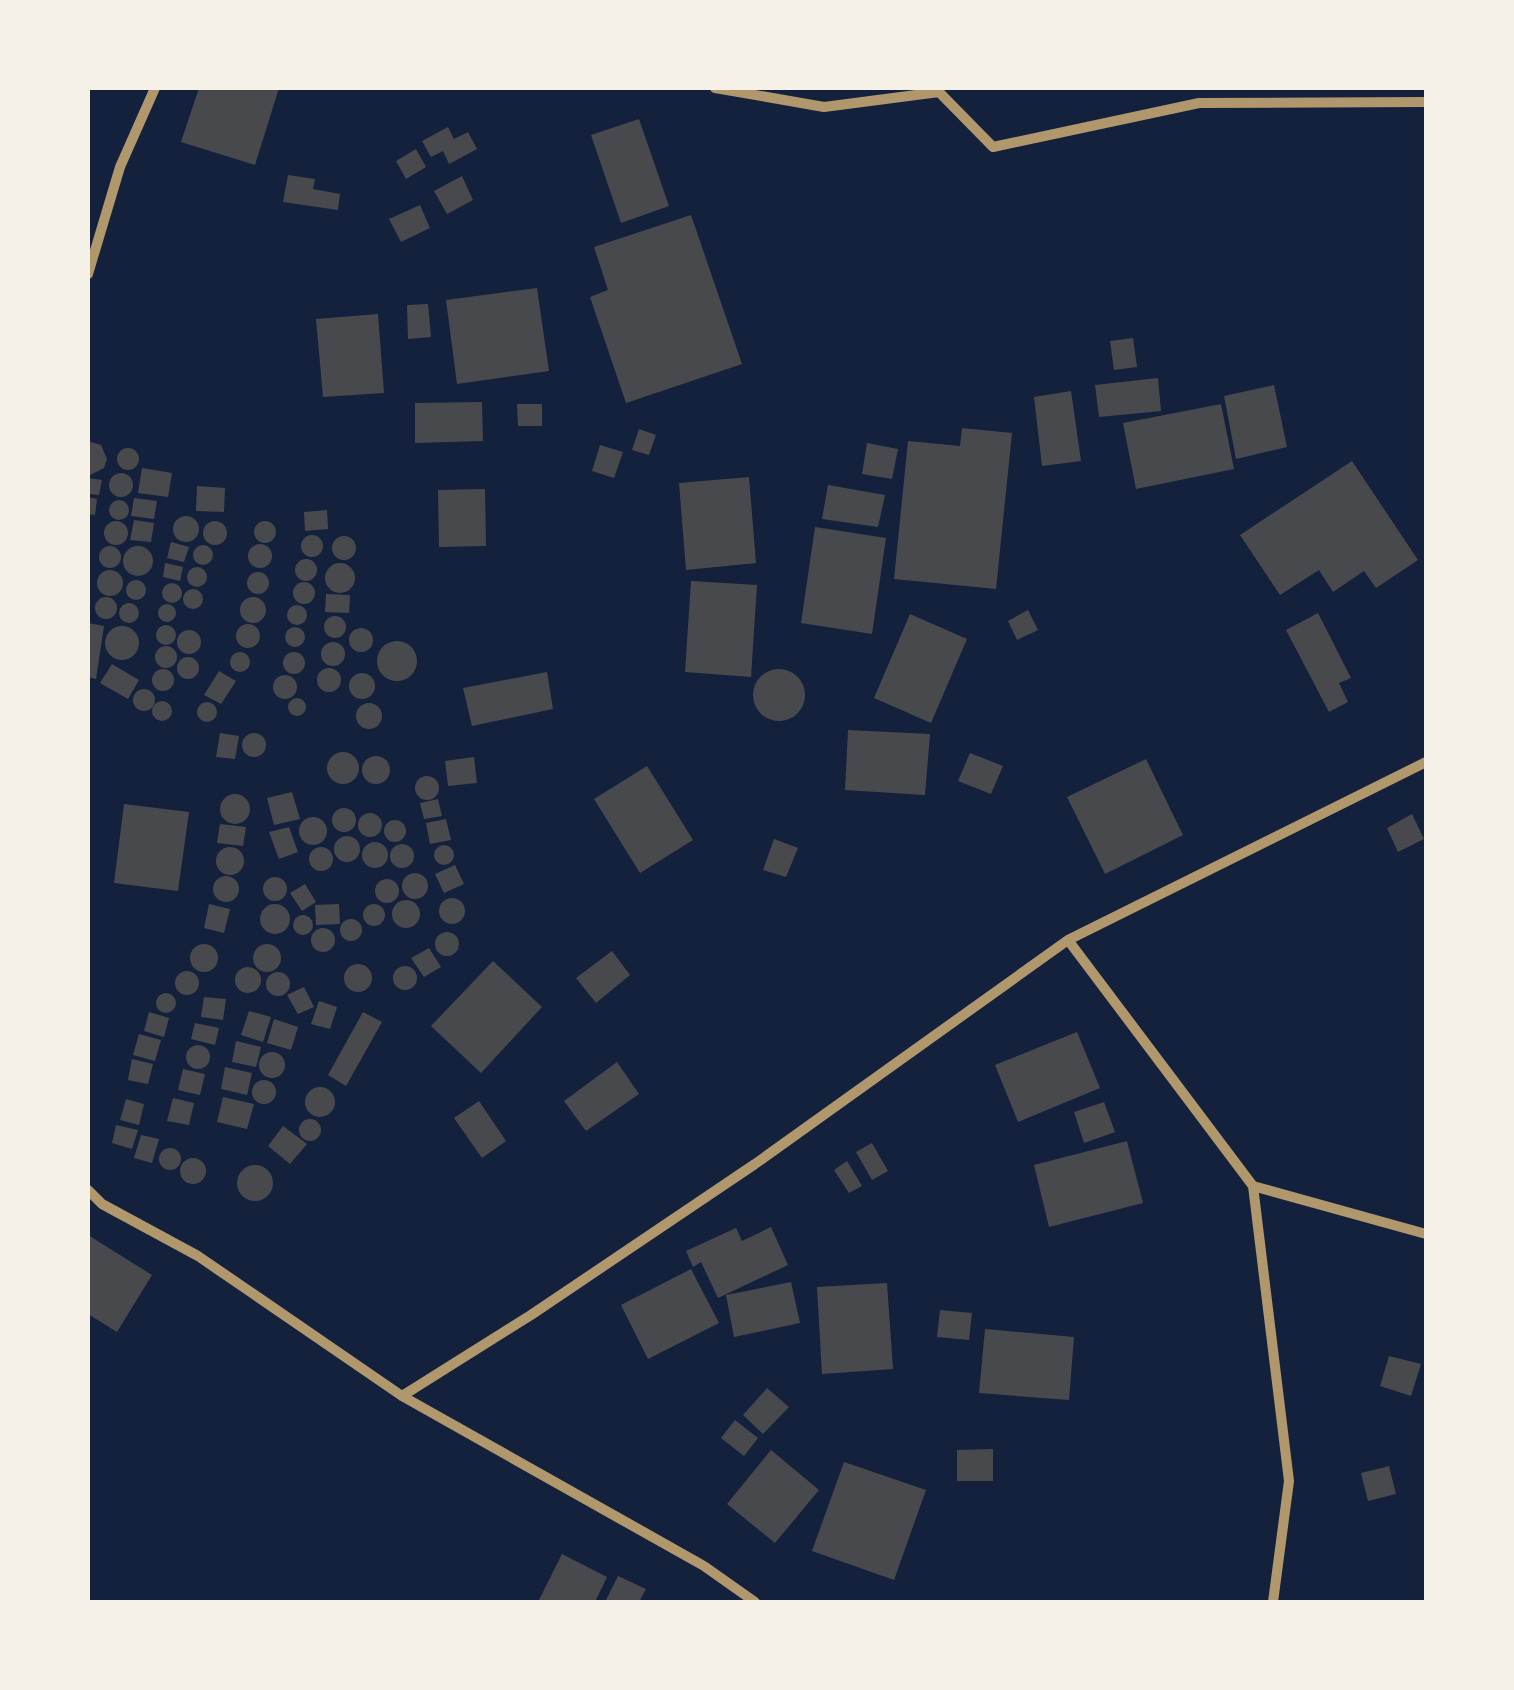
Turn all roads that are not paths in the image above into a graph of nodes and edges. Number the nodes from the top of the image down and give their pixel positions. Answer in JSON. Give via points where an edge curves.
{"nodes":[{"id":1,"x":154,"y":88,"type":"edge"},
{"id":2,"x":715,"y":88,"type":"edge"},
{"id":3,"x":940,"y":90,"type":"edge"},
{"id":4,"x":1426,"y":102,"type":"edge"},
{"id":5,"x":88,"y":274,"type":"edge"},
{"id":6,"x":1426,"y":762,"type":"edge"},
{"id":7,"x":1068,"y":940,"type":"junction"},
{"id":8,"x":1253,"y":1186,"type":"junction"},
{"id":9,"x":88,"y":1190,"type":"edge"},
{"id":10,"x":1426,"y":1234,"type":"edge"},
{"id":11,"x":402,"y":1396,"type":"junction"},
{"id":12,"x":755,"y":1602,"type":"edge"},
{"id":13,"x":1273,"y":1602,"type":"edge"}],
"edges":[{"from":1,"to":5,"type":"street","via":[[120,166]]},
{"from":2,"to":3,"type":"street","via":[[824,107]]},
{"from":3,"to":4,"type":"street","via":[[993,147],[1199,102]]},
{"from":6,"to":7,"type":"street"},
{"from":7,"to":8,"type":"street"},
{"from":7,"to":11,"type":"street","via":[[756,1164]]},
{"from":8,"to":10,"type":"street"},
{"from":8,"to":13,"type":"street","via":[[1288,1481]]},
{"from":9,"to":11,"type":"street","via":[[198,1256]]},
{"from":11,"to":12,"type":"street","via":[[704,1566]]}]}
